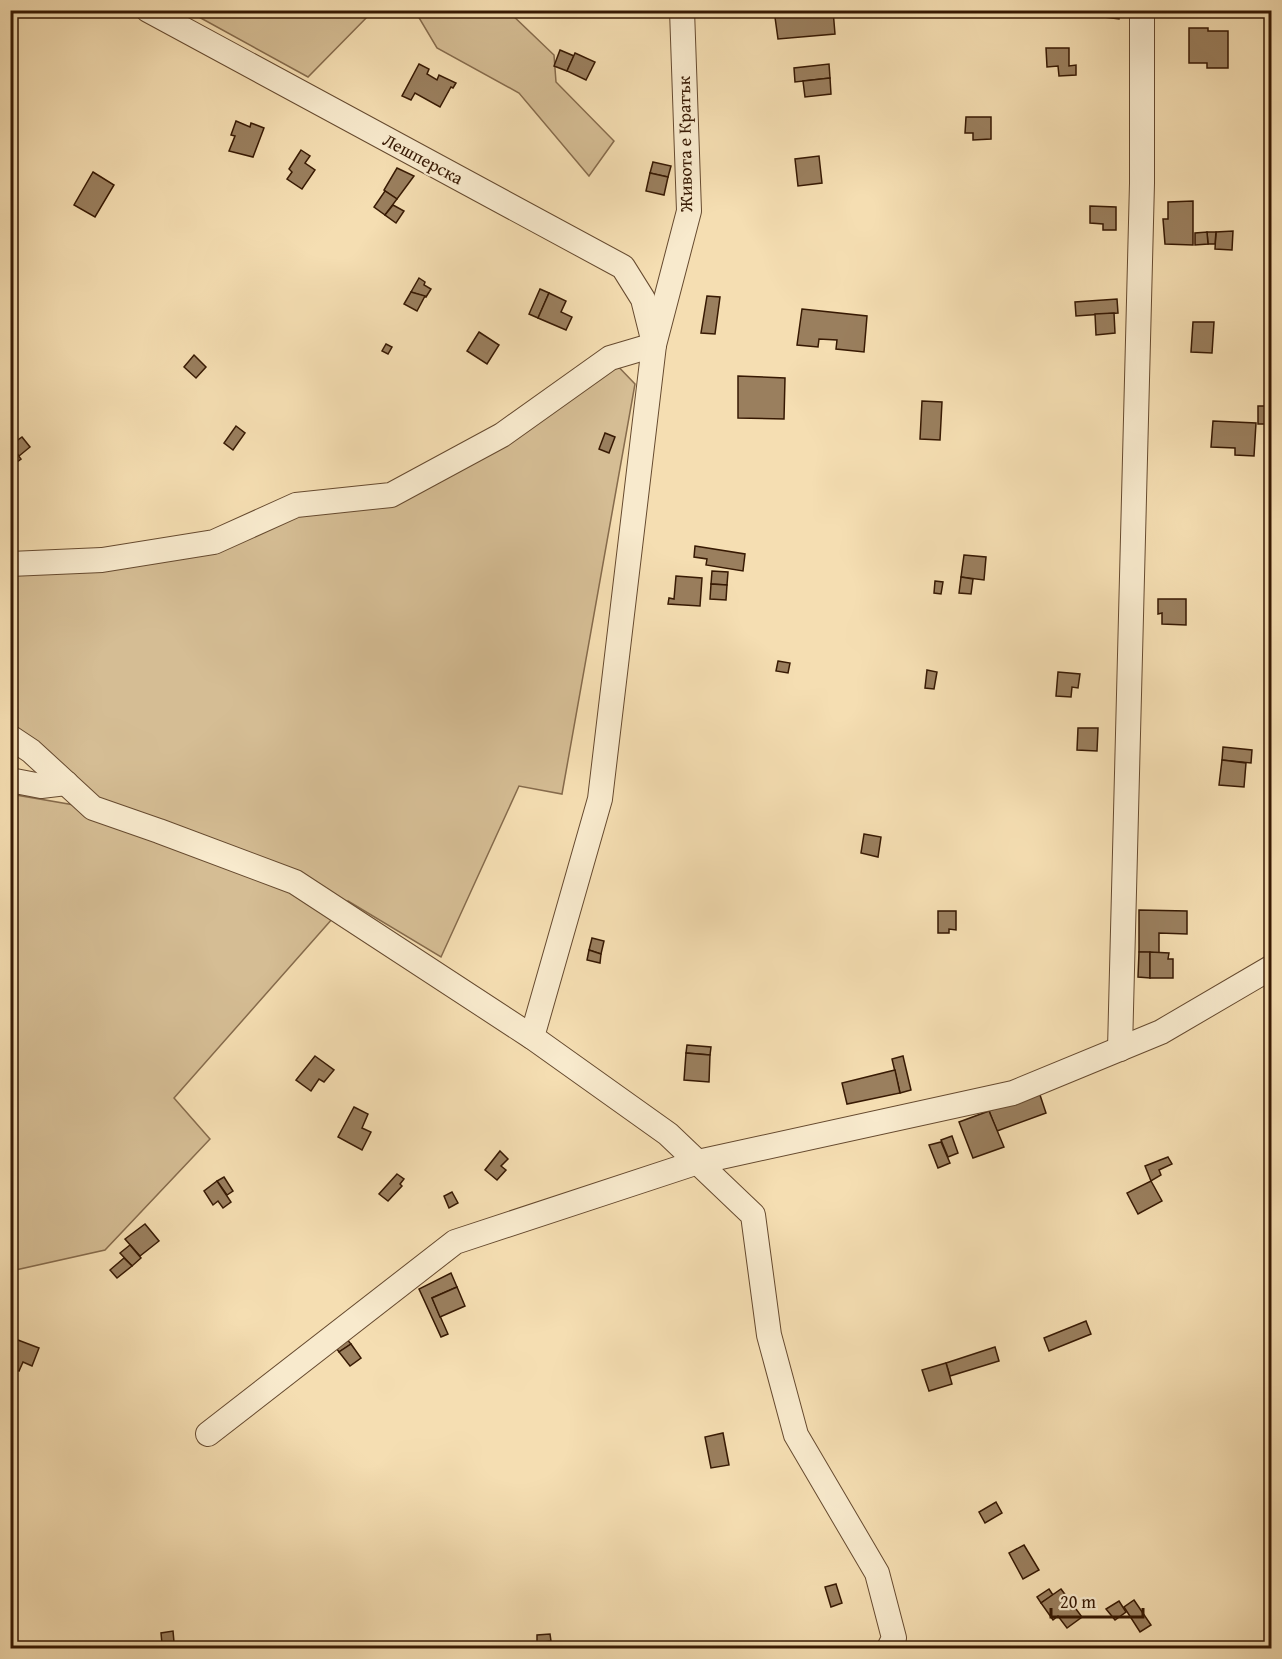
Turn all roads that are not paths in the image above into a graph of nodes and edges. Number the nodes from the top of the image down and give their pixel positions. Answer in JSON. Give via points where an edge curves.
{"nodes":[{"id":1,"x":148,"y":10,"type":"edge"},
{"id":2,"x":682,"y":10,"type":"edge"},
{"id":3,"x":1142,"y":10,"type":"edge"},
{"id":4,"x":654,"y":345,"type":"junction"},
{"id":5,"x":10,"y":564,"type":"edge"},
{"id":6,"x":10,"y":737,"type":"edge"},
{"id":7,"x":10,"y":780,"type":"edge"},
{"id":8,"x":66,"y":783,"type":"junction"},
{"id":9,"x":1272,"y":967,"type":"edge"},
{"id":10,"x":532,"y":1037,"type":"junction"},
{"id":11,"x":1119,"y":1049,"type":"junction"},
{"id":12,"x":698,"y":1162,"type":"junction"},
{"id":13,"x":207,"y":1434,"type":"dead end"},
{"id":14,"x":889,"y":1648,"type":"edge"}],
"edges":[{"from":1,"to":4,"type":"street","name":"Лешперска","via":[[623,267],[643,299]]},
{"from":2,"to":4,"type":"street","name":"Живота е Кратък","via":[[689,211]]},
{"from":3,"to":11,"type":"street","via":[[1142,183]]},
{"from":4,"to":5,"type":"street","via":[[610,358],[502,435],[391,495],[296,505],[214,543],[102,560]]},
{"from":4,"to":10,"type":"street","via":[[600,799]]},
{"from":6,"to":8,"type":"street"},
{"from":7,"to":8,"type":"street","via":[[41,786]]},
{"from":8,"to":10,"type":"street","via":[[93,808],[295,882]]},
{"from":9,"to":11,"type":"street","via":[[1161,1032]]},
{"from":10,"to":12,"type":"street","via":[[668,1134]]},
{"from":11,"to":12,"type":"street","via":[[1013,1094]]},
{"from":12,"to":13,"type":"street","via":[[455,1242]]},
{"from":12,"to":14,"type":"street","via":[[753,1215],[769,1335],[796,1435],[877,1573],[894,1638]]}]}
